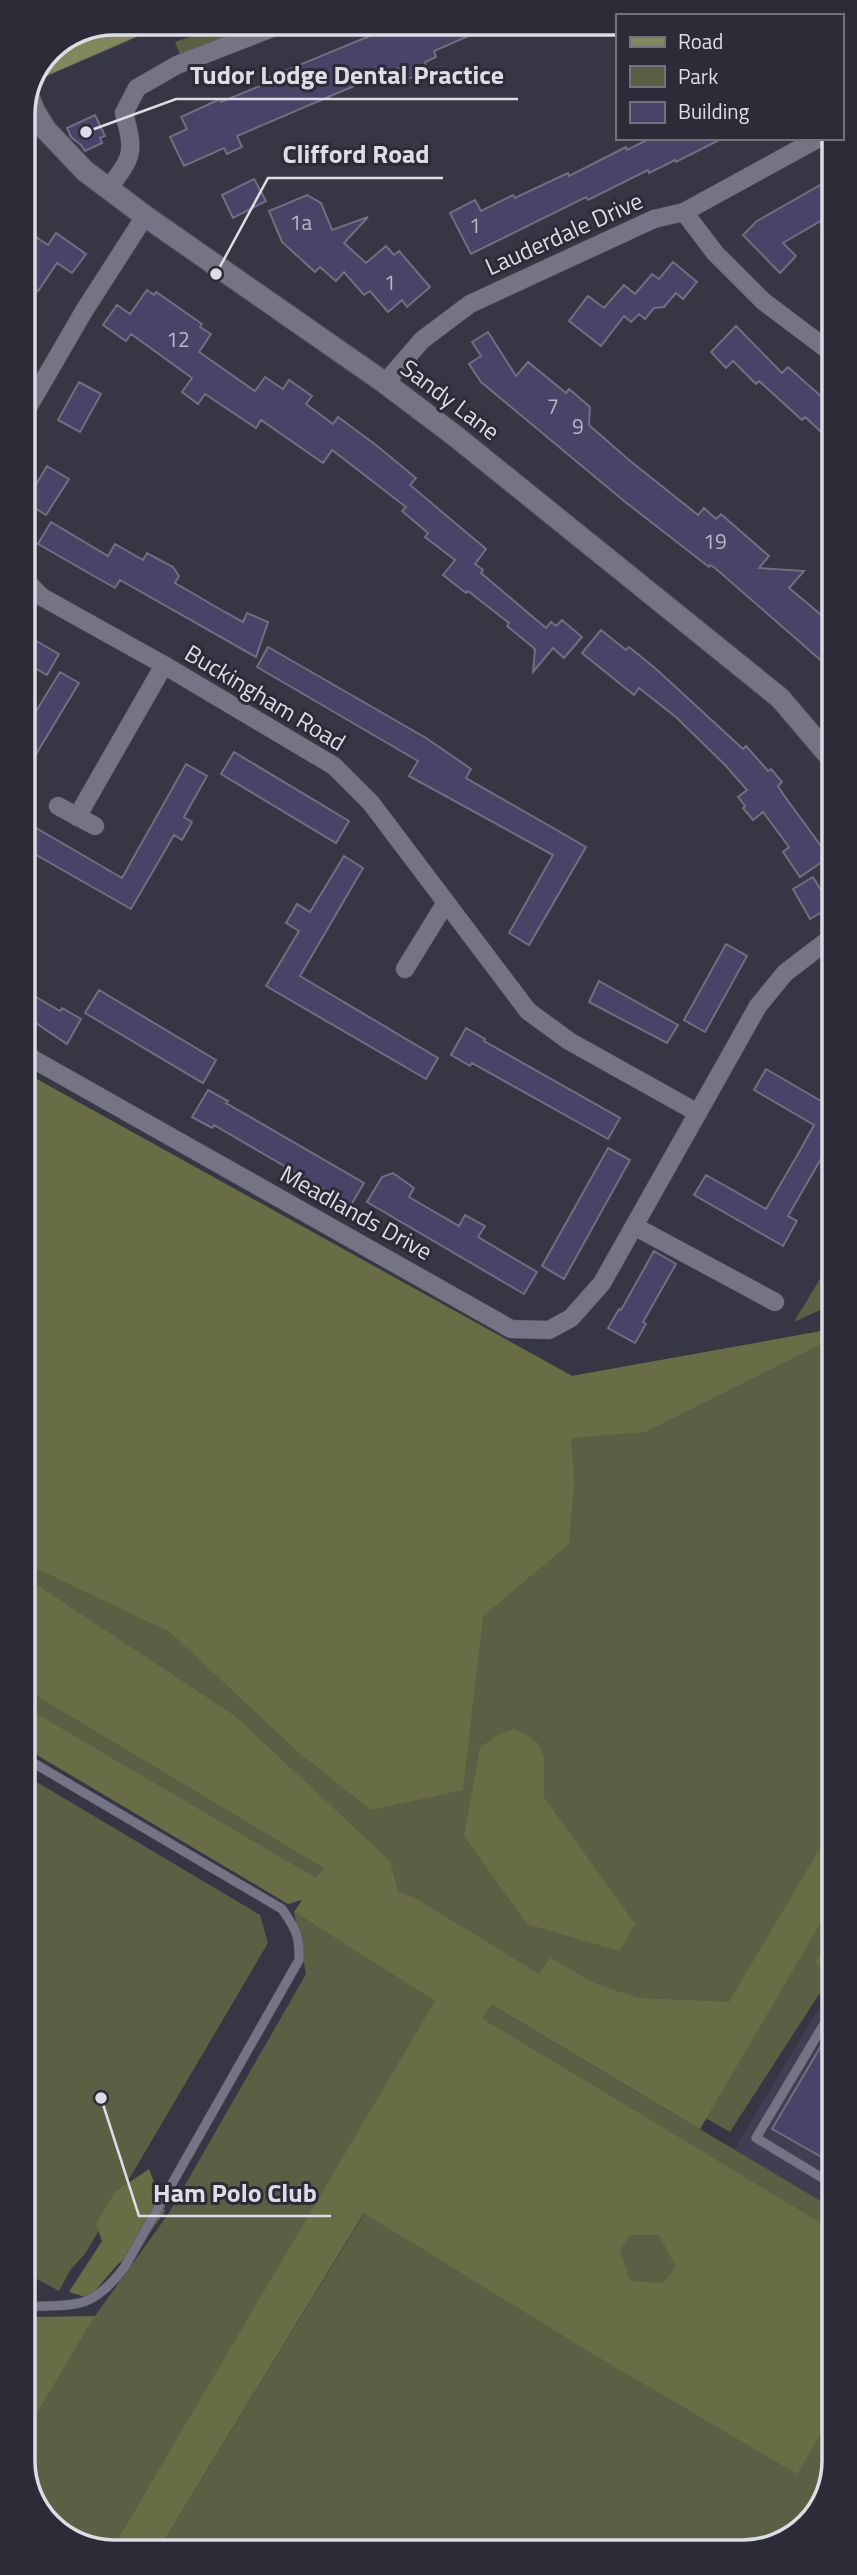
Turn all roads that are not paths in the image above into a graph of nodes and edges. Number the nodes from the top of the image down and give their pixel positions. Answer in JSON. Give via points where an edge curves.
{"nodes":[{"id":1,"x":113,"y":35,"type":"edge"},
{"id":2,"x":254,"y":35,"type":"edge"},
{"id":3,"x":57,"y":60,"type":"edge"},
{"id":4,"x":35,"y":112,"type":"edge"},
{"id":5,"x":815,"y":140,"type":"edge"},
{"id":6,"x":108,"y":189,"type":"junction"},
{"id":7,"x":684,"y":212,"type":"junction"},
{"id":8,"x":145,"y":216,"type":"junction"},
{"id":9,"x":822,"y":345,"type":"edge"},
{"id":10,"x":385,"y":383,"type":"junction"},
{"id":11,"x":35,"y":396,"type":"edge"},
{"id":12,"x":35,"y":590,"type":"edge"},
{"id":13,"x":164,"y":665,"type":"junction"},
{"id":14,"x":822,"y":746,"type":"edge"},
{"id":15,"x":58,"y":806,"type":"dead end"},
{"id":16,"x":77,"y":817,"type":"junction"},
{"id":17,"x":95,"y":827,"type":"dead end"},
{"id":18,"x":446,"y":904,"type":"junction"},
{"id":19,"x":822,"y":945,"type":"edge"},
{"id":20,"x":405,"y":969,"type":"dead end"},
{"id":21,"x":35,"y":1060,"type":"edge"},
{"id":22,"x":698,"y":1114,"type":"junction"},
{"id":23,"x":634,"y":1226,"type":"junction"},
{"id":24,"x":775,"y":1302,"type":"dead end"},
{"id":25,"x":35,"y":1764,"type":"edge"},
{"id":26,"x":822,"y":2027,"type":"edge"},
{"id":27,"x":822,"y":2178,"type":"edge"},
{"id":28,"x":35,"y":2307,"type":"edge"}],
"edges":[{"from":1,"to":3,"type":"main road"},
{"from":2,"to":6,"type":"street","via":[[177,65],[137,88],[124,113],[132,150]]},
{"from":4,"to":6,"type":"street","name":"Sandy Lane","via":[[58,143]]},
{"from":5,"to":7,"type":"street","name":"Lauderdale Drive"},
{"from":6,"to":8,"type":"street","name":"Sandy Lane"},
{"from":7,"to":9,"type":"street","via":[[715,253],[763,301]]},
{"from":7,"to":10,"type":"street","name":"Lauderdale Drive","via":[[654,219],[470,304],[422,340]]},
{"from":8,"to":10,"type":"street","name":"Sandy Lane"},
{"from":8,"to":11,"type":"street"},
{"from":10,"to":14,"type":"street","name":"Sandy Lane","via":[[780,698]]},
{"from":12,"to":13,"type":"street","name":"Buckingham Road"},
{"from":13,"to":16,"type":"street","name":"Buckingham Road"},
{"from":13,"to":18,"type":"street","name":"Buckingham Road","via":[[334,766],[371,803]]},
{"from":15,"to":16,"type":"street"},
{"from":16,"to":17,"type":"street"},
{"from":18,"to":20,"type":"street"},
{"from":18,"to":22,"type":"street","name":"Buckingham Road","via":[[528,1011],[569,1041]]},
{"from":19,"to":22,"type":"street","name":"Meadlands Drive","via":[[785,973],[758,1006]]},
{"from":21,"to":23,"type":"street","name":"Meadlands Drive","via":[[511,1329],[549,1330],[571,1318],[601,1283]]},
{"from":22,"to":23,"type":"street","name":"Meadlands Drive"},
{"from":23,"to":24,"type":"street"},
{"from":25,"to":28,"type":"lane","via":[[282,1909],[300,1941],[299,1960],[124,2268],[110,2286],[85,2304]]},
{"from":26,"to":27,"type":"lane","via":[[756,2138]]}]}
